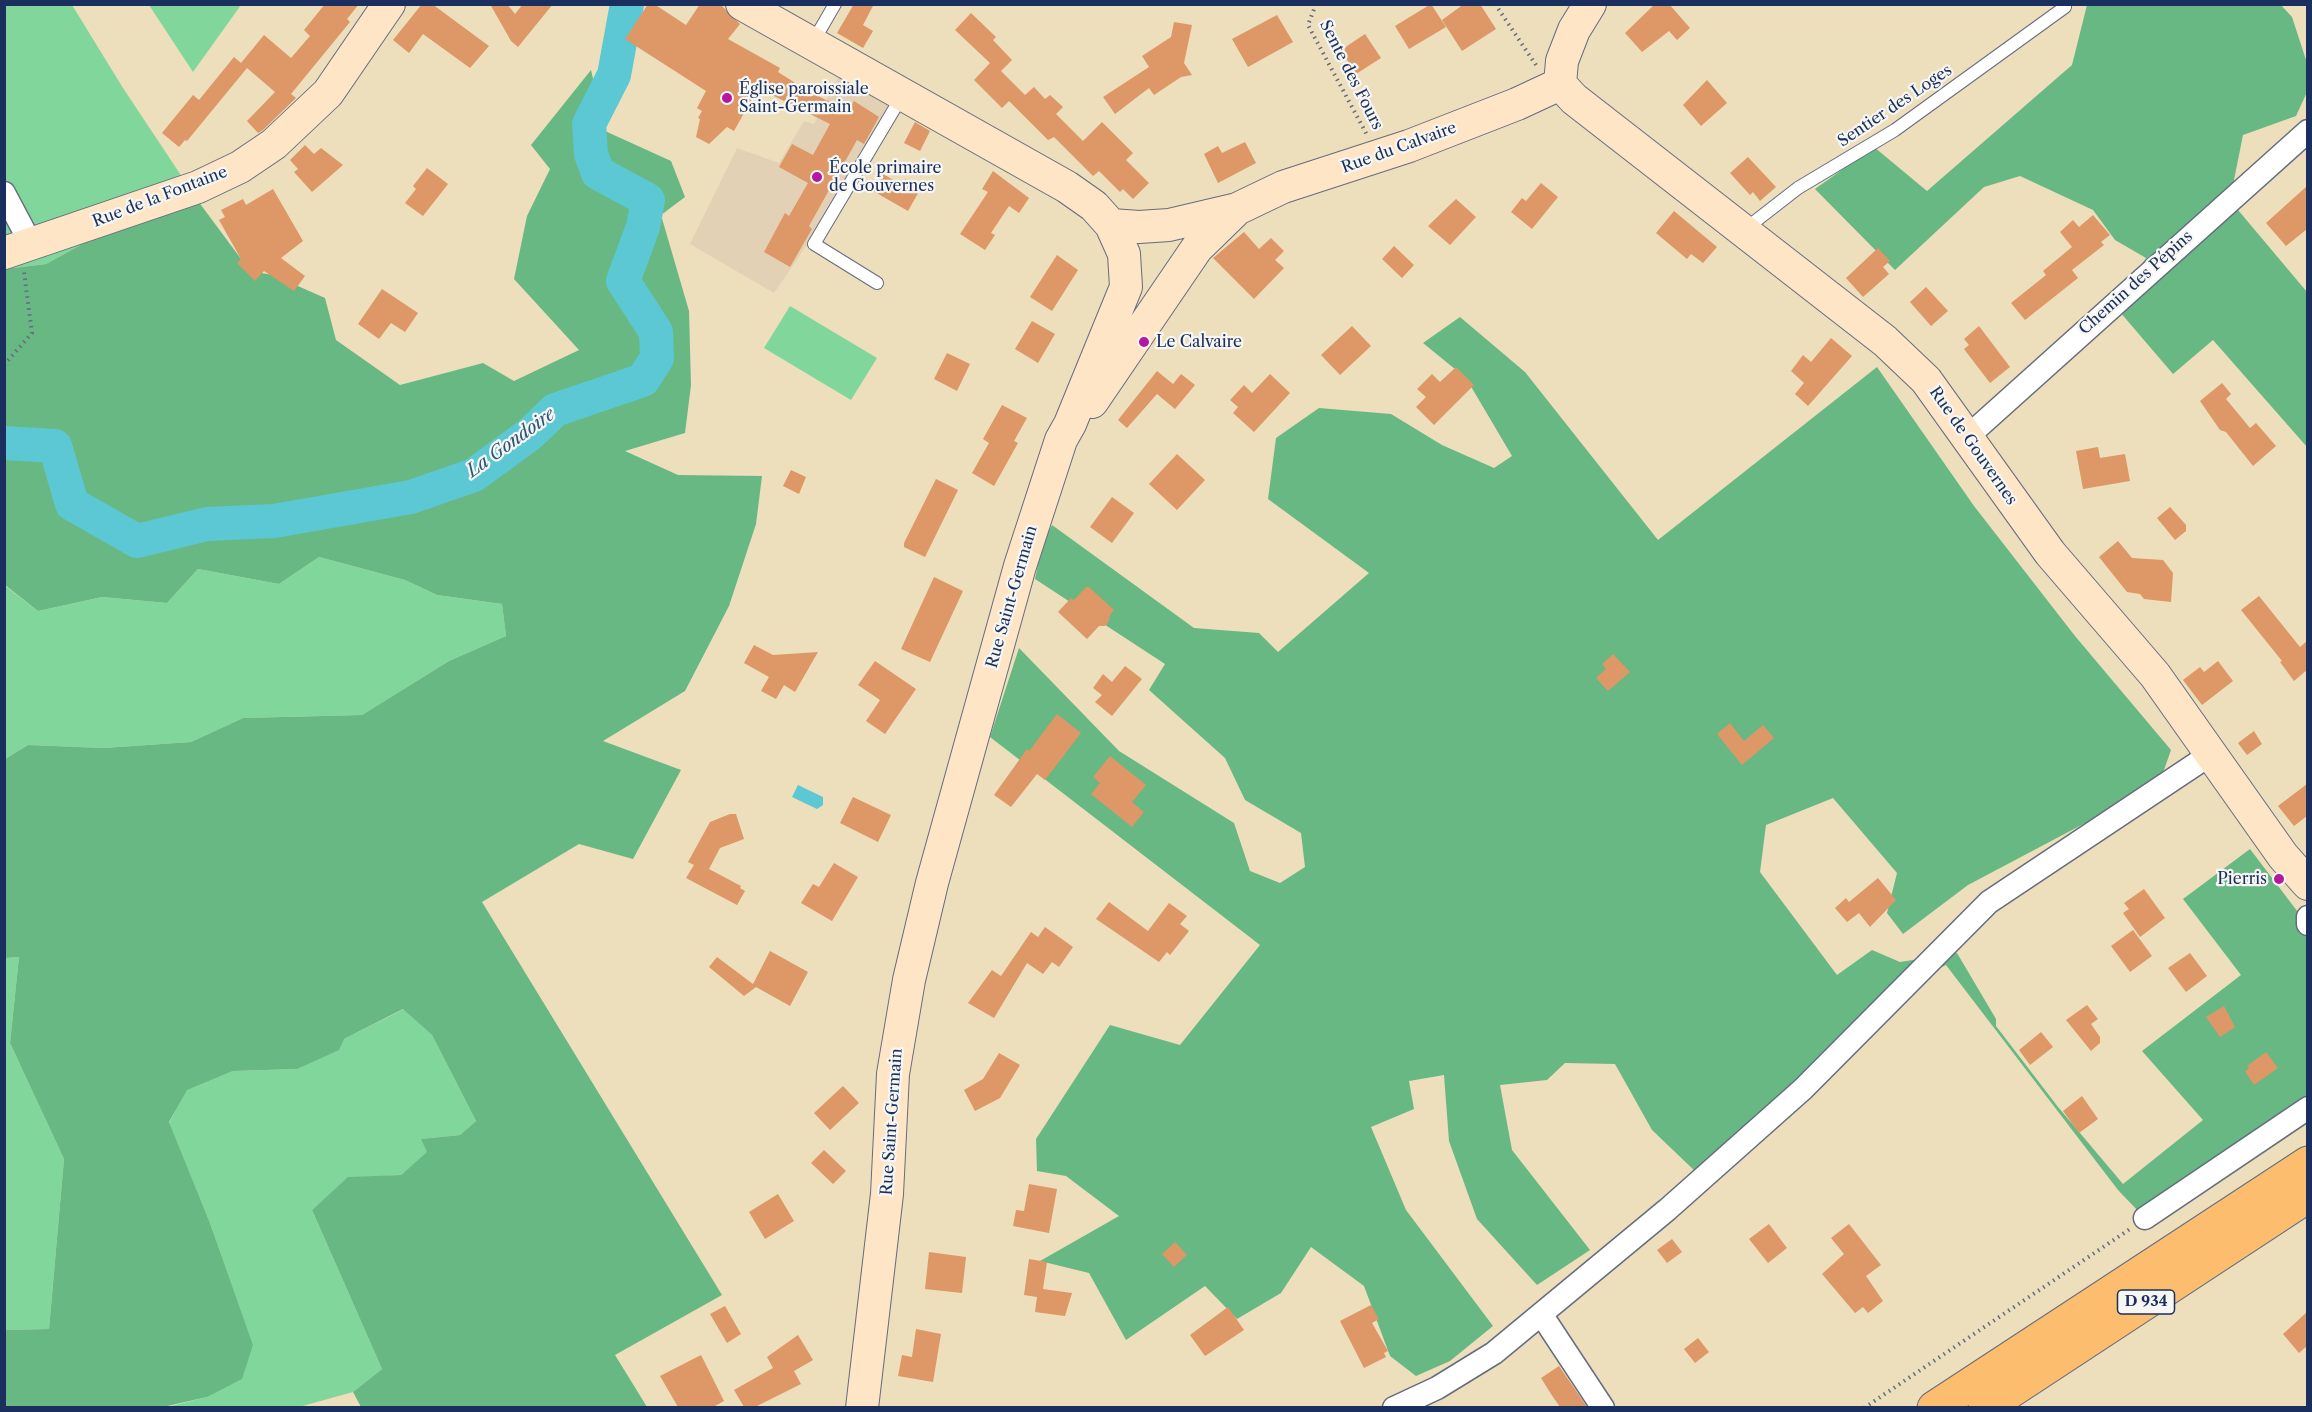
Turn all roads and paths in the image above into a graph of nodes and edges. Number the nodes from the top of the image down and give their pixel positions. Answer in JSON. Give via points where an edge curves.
{"nodes":[{"id":1,"x":742,"y":4,"type":"edge"},
{"id":2,"x":835,"y":4,"type":"edge"},
{"id":3,"x":1316,"y":4,"type":"edge"},
{"id":4,"x":1496,"y":4,"type":"edge"},
{"id":5,"x":1590,"y":4,"type":"edge"},
{"id":6,"x":386,"y":6,"type":"edge"},
{"id":7,"x":2065,"y":7,"type":"dead end"},
{"id":8,"x":812,"y":44,"type":"junction"},
{"id":9,"x":1555,"y":86,"type":"junction"},
{"id":10,"x":903,"y":95,"type":"junction"},
{"id":11,"x":2307,"y":131,"type":"edge"},
{"id":12,"x":1379,"y":156,"type":"junction"},
{"id":13,"x":4,"y":193,"type":"edge"},
{"id":14,"x":1237,"y":209,"type":"junction"},
{"id":15,"x":1111,"y":225,"type":"junction"},
{"id":16,"x":1743,"y":231,"type":"junction"},
{"id":17,"x":18,"y":248,"type":"edge"},
{"id":18,"x":877,"y":283,"type":"dead end"},
{"id":19,"x":4,"y":365,"type":"edge"},
{"id":20,"x":1070,"y":424,"type":"junction"},
{"id":21,"x":1966,"y":438,"type":"junction"},
{"id":22,"x":2211,"y":754,"type":"junction"},
{"id":23,"x":2307,"y":884,"type":"edge"},
{"id":24,"x":2307,"y":917,"type":"edge"},
{"id":25,"x":2307,"y":924,"type":"edge"},
{"id":26,"x":2307,"y":1108,"type":"edge"},
{"id":27,"x":2307,"y":1163,"type":"edge"},
{"id":28,"x":2307,"y":1196,"type":"edge"},
{"id":29,"x":2145,"y":1218,"type":"joint"},
{"id":30,"x":1541,"y":1314,"type":"junction"},
{"id":31,"x":862,"y":1407,"type":"edge"},
{"id":32,"x":1394,"y":1407,"type":"edge"},
{"id":33,"x":1603,"y":1407,"type":"edge"},
{"id":34,"x":1864,"y":1407,"type":"edge"},
{"id":35,"x":1934,"y":1407,"type":"edge"},
{"id":36,"x":1985,"y":1407,"type":"edge"}],
"edges":[{"from":1,"to":8,"type":"street","name":"Rue Saint-Germain","via":[[776,18]]},
{"from":2,"to":8,"type":"lane"},
{"from":3,"to":12,"type":"path","name":"Sente des Fours","via":[[1308,25]]},
{"from":4,"to":9,"type":"path"},
{"from":5,"to":9,"type":"street","via":[[1574,30]]},
{"from":6,"to":17,"type":"street","name":"Rue de la Fontaine","via":[[328,93],[281,138],[240,167],[198,187]]},
{"from":7,"to":16,"type":"lane","name":"Sentier des Loges","via":[[1895,130],[1798,188]]},
{"from":8,"to":10,"type":"street","name":"Rue Saint-Germain"},
{"from":9,"to":12,"type":"street","name":"Rue du Calvaire"},
{"from":9,"to":16,"type":"street","name":"Rue de Gouvernes"},
{"from":10,"to":15,"type":"street","name":"Rue Saint-Germain","via":[[1067,187],[1094,206]]},
{"from":10,"to":18,"type":"lane","via":[[814,244]]},
{"from":11,"to":21,"type":"street","name":"Chemin des Pépins"},
{"from":12,"to":14,"type":"street","name":"Rue du Calvaire","via":[[1284,187]]},
{"from":13,"to":17,"type":"street"},
{"from":14,"to":15,"type":"street","name":"Rue du Calvaire","via":[[1169,225]]},
{"from":14,"to":20,"type":"street","name":"Rue du Calvaire","via":[[1197,248],[1105,384]]},
{"from":15,"to":20,"type":"street","name":"Rue Saint-Germain","via":[[1124,254],[1126,287]]},
{"from":16,"to":21,"type":"street","name":"Rue de Gouvernes","via":[[1885,341],[1926,380]]},
{"from":17,"to":19,"type":"path","via":[[32,333]]},
{"from":20,"to":31,"type":"street","name":"Rue Saint-Germain","via":[[1061,440],[1020,566],[909,980],[893,1074],[887,1194]]},
{"from":21,"to":22,"type":"street","name":"Rue de Gouvernes","via":[[2050,553],[2155,675]]},
{"from":22,"to":23,"type":"street","name":"Rue de Gouvernes"},
{"from":22,"to":30,"type":"street","via":[[1989,902],[1803,1089],[1668,1209]]},
{"from":24,"to":25,"type":"street"},
{"from":26,"to":29,"type":"street"},
{"from":27,"to":35,"type":"highway","number":"D 934"},
{"from":28,"to":36,"type":"highway","number":"D 934"},
{"from":29,"to":34,"type":"path"},
{"from":30,"to":32,"type":"street","via":[[1494,1353],[1437,1388]]},
{"from":30,"to":33,"type":"street"}]}
